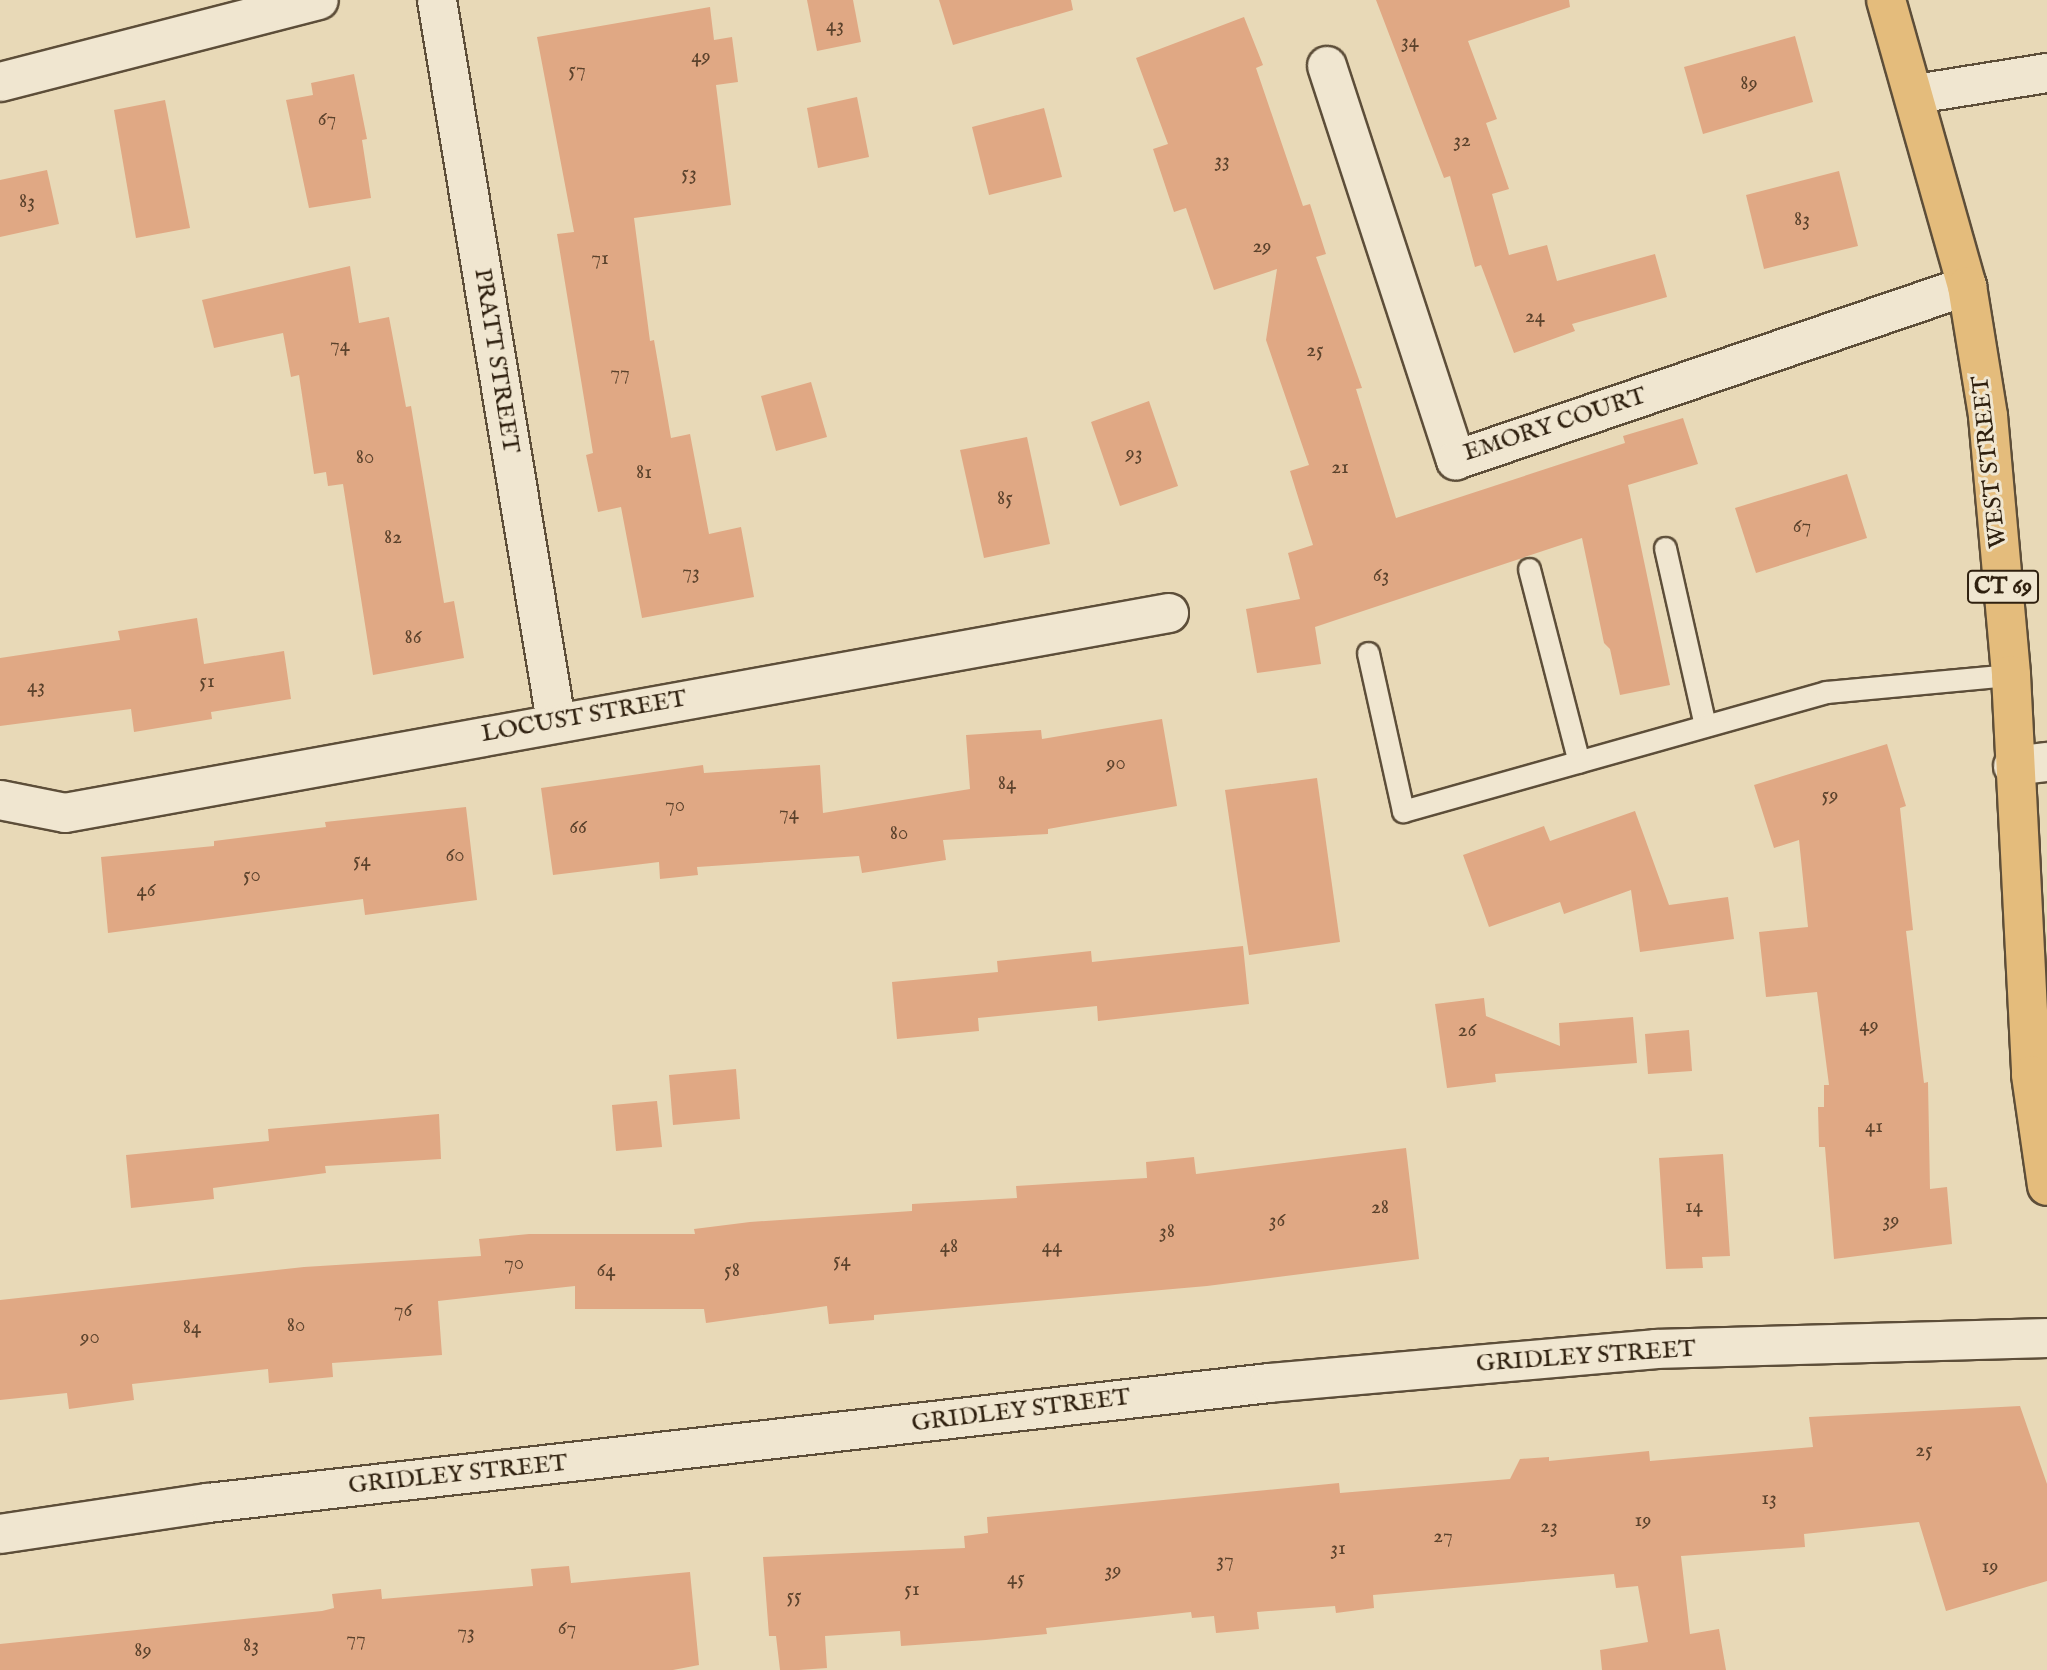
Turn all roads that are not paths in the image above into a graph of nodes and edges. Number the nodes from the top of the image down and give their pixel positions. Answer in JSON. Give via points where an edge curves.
{"nodes":[{"id":1,"x":319,"y":0,"type":"edge"},
{"id":2,"x":436,"y":0,"type":"edge"},
{"id":3,"x":1886,"y":0,"type":"edge"},
{"id":4,"x":1327,"y":66,"type":"dead end"},
{"id":5,"x":2047,"y":73,"type":"edge"},
{"id":6,"x":0,"y":82,"type":"edge"},
{"id":7,"x":1916,"y":94,"type":"junction"},
{"id":8,"x":1967,"y":286,"type":"junction"},
{"id":9,"x":1665,"y":548,"type":"dead end"},
{"id":10,"x":1529,"y":569,"type":"dead end"},
{"id":11,"x":1169,"y":613,"type":"dead end"},
{"id":12,"x":1368,"y":653,"type":"dead end"},
{"id":13,"x":2011,"y":675,"type":"junction"},
{"id":14,"x":556,"y":722,"type":"junction"},
{"id":15,"x":1705,"y":726,"type":"junction"},
{"id":16,"x":1579,"y":762,"type":"junction"},
{"id":17,"x":2030,"y":764,"type":"edge"},
{"id":18,"x":0,"y":800,"type":"edge"},
{"id":19,"x":2047,"y":1186,"type":"edge"},
{"id":20,"x":2047,"y":1338,"type":"edge"},
{"id":21,"x":0,"y":1534,"type":"edge"}],
"edges":[{"from":1,"to":6,"type":"street"},
{"from":2,"to":14,"type":"street","name":"PRATT STREET"},
{"from":3,"to":7,"type":"main road","name":"WEST STREET","number":"CT 69"},
{"from":4,"to":8,"type":"street","name":"EMORY COURT","via":[[1456,460]]},
{"from":5,"to":7,"type":"street"},
{"from":7,"to":8,"type":"main road","name":"WEST STREET","number":"CT 69"},
{"from":8,"to":13,"type":"main road","name":"WEST STREET","number":"CT 69","via":[[1989,428]]},
{"from":9,"to":15,"type":"lane"},
{"from":10,"to":16,"type":"lane"},
{"from":11,"to":14,"type":"street","name":"LOCUST STREET"},
{"from":12,"to":16,"type":"lane","via":[[1403,811]]},
{"from":13,"to":15,"type":"lane","via":[[1826,692]]},
{"from":13,"to":17,"type":"main road","name":"WEST STREET","number":"CT 69"},
{"from":14,"to":18,"type":"street","name":"LOCUST STREET","via":[[65,813]]},
{"from":15,"to":16,"type":"lane"},
{"from":17,"to":19,"type":"main road","name":"WEST STREET","number":"CT 69","via":[[2031,1075]]},
{"from":20,"to":21,"type":"street","name":"GRIDLEY STREET","via":[[1656,1349],[1269,1383],[208,1503]]}]}
